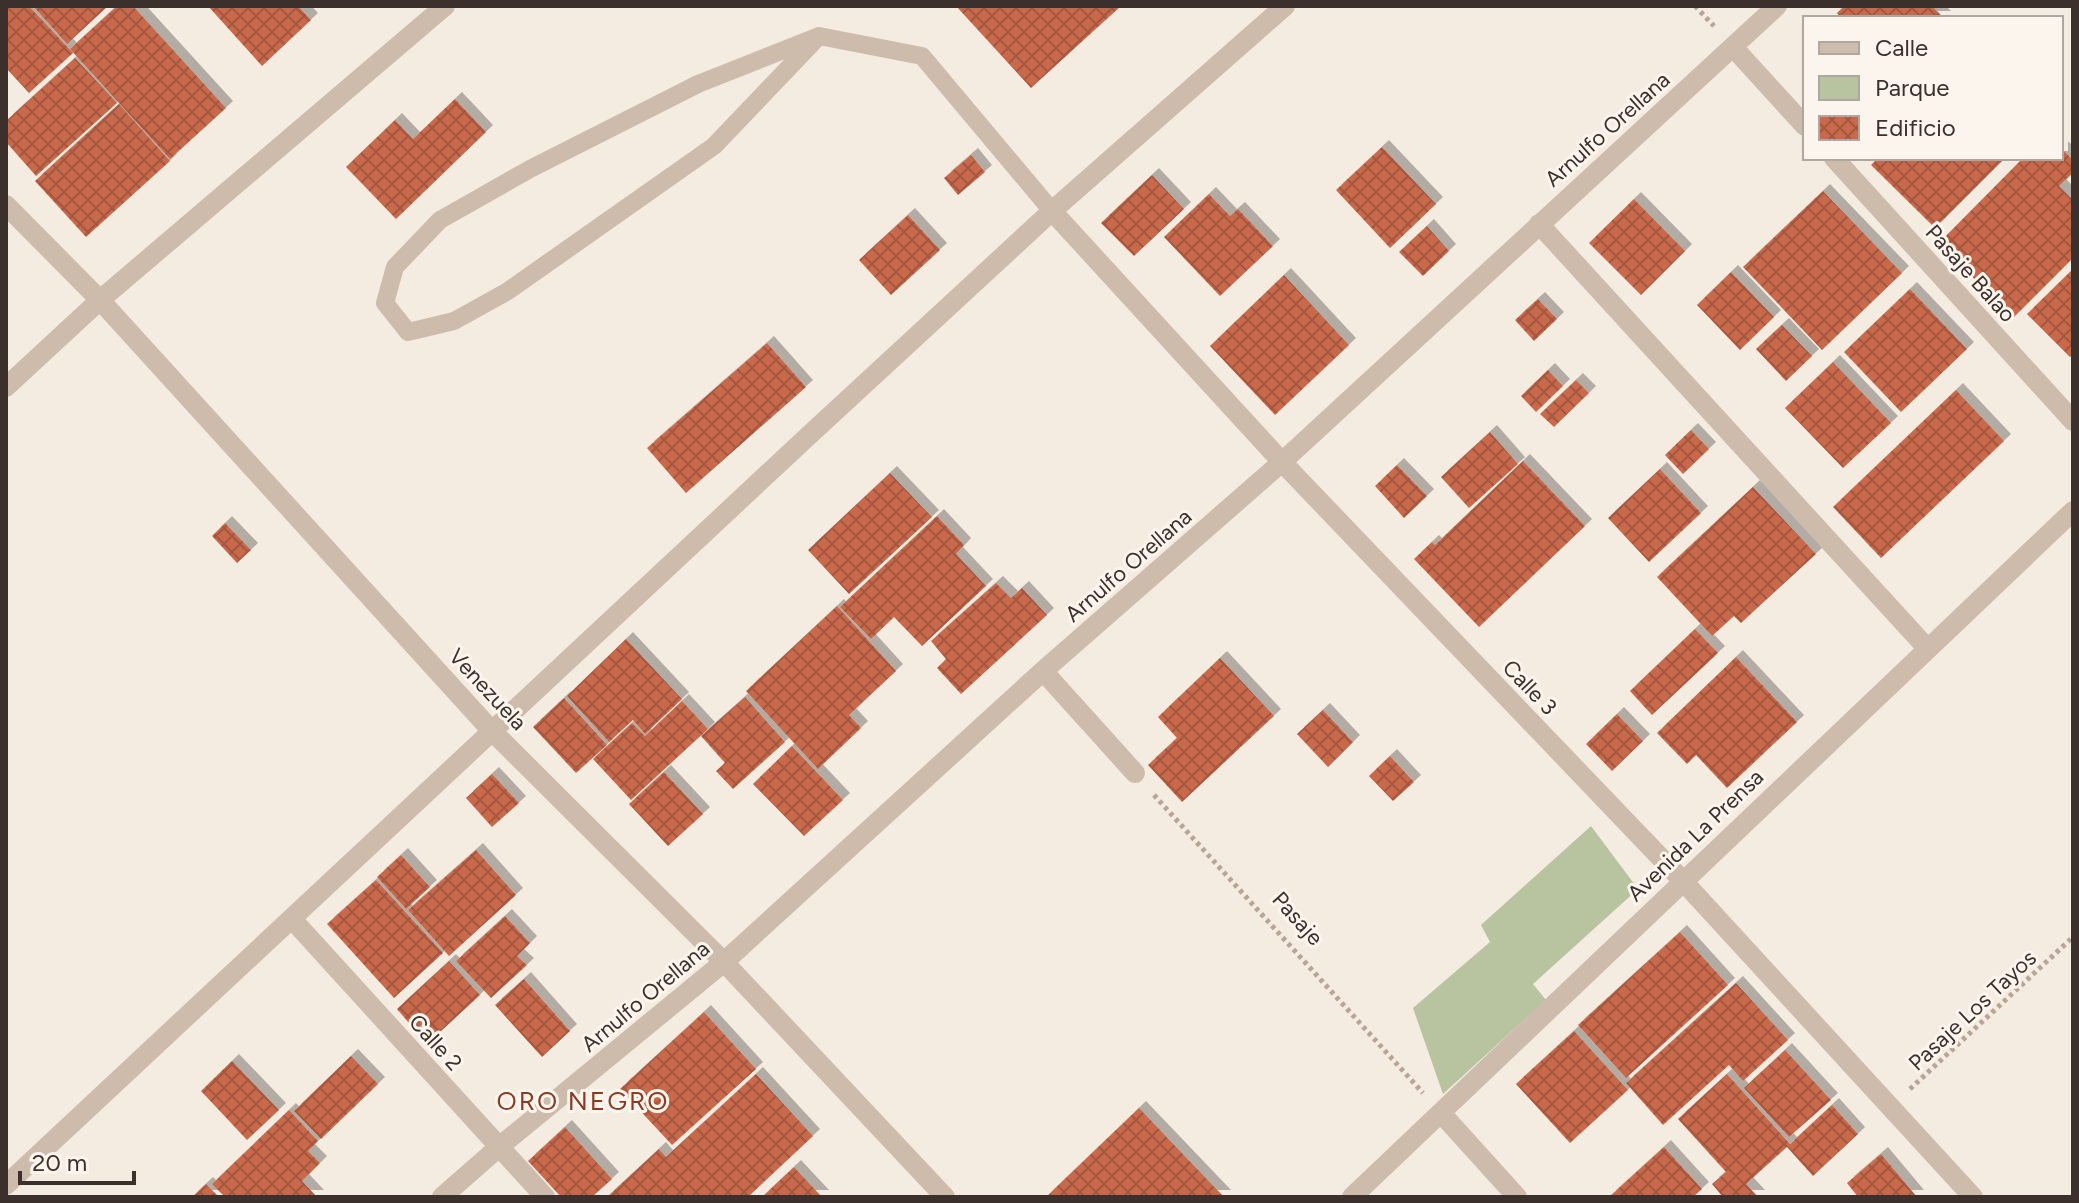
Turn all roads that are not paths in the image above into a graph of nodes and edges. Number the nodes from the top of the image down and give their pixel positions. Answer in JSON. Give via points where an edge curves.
{"nodes":[{"id":1,"x":445,"y":6,"type":"edge"},
{"id":2,"x":1285,"y":6,"type":"edge"},
{"id":3,"x":1777,"y":6,"type":"edge"},
{"id":4,"x":819,"y":36,"type":"junction"},
{"id":5,"x":1733,"y":47,"type":"junction"},
{"id":6,"x":1803,"y":124,"type":"edge"},
{"id":7,"x":1836,"y":160,"type":"edge"},
{"id":8,"x":6,"y":205,"type":"edge"},
{"id":9,"x":1052,"y":211,"type":"junction"},
{"id":10,"x":1539,"y":224,"type":"junction"},
{"id":11,"x":100,"y":300,"type":"junction"},
{"id":12,"x":6,"y":387,"type":"edge"},
{"id":13,"x":2073,"y":421,"type":"edge"},
{"id":14,"x":1282,"y":462,"type":"junction"},
{"id":15,"x":2073,"y":511,"type":"edge"},
{"id":16,"x":1927,"y":648,"type":"junction"},
{"id":17,"x":1043,"y":671,"type":"junction"},
{"id":18,"x":491,"y":730,"type":"junction"},
{"id":19,"x":1135,"y":773,"type":"road end"},
{"id":20,"x":1682,"y":880,"type":"junction"},
{"id":21,"x":292,"y":919,"type":"junction"},
{"id":22,"x":724,"y":962,"type":"junction"},
{"id":23,"x":1441,"y":1113,"type":"junction"},
{"id":24,"x":499,"y":1147,"type":"junction"},
{"id":25,"x":6,"y":1185,"type":"edge"},
{"id":26,"x":442,"y":1197,"type":"edge"},
{"id":27,"x":545,"y":1197,"type":"edge"},
{"id":28,"x":945,"y":1197,"type":"edge"},
{"id":29,"x":1352,"y":1197,"type":"edge"},
{"id":30,"x":1517,"y":1197,"type":"edge"},
{"id":31,"x":1973,"y":1197,"type":"edge"}],
"edges":[{"from":1,"to":11,"type":"street"},
{"from":2,"to":9,"type":"street"},
{"from":3,"to":5,"type":"street","name":"Arnulfo Orellana"},
{"from":4,"to":4,"type":"lane","via":[[714,146],[508,291],[454,321],[408,332],[385,303],[395,267],[440,220],[698,84]]},
{"from":4,"to":9,"type":"lane","via":[[922,56]]},
{"from":5,"to":6,"type":"street"},
{"from":5,"to":10,"type":"street","name":"Arnulfo Orellana"},
{"from":7,"to":13,"type":"street","name":"Pasaje Balao"},
{"from":8,"to":11,"type":"street","name":"Venezuela"},
{"from":9,"to":14,"type":"street","name":"Calle 3"},
{"from":9,"to":18,"type":"street"},
{"from":10,"to":14,"type":"street","name":"Arnulfo Orellana"},
{"from":10,"to":16,"type":"street"},
{"from":11,"to":12,"type":"street"},
{"from":11,"to":18,"type":"street","name":"Venezuela"},
{"from":14,"to":17,"type":"street","name":"Arnulfo Orellana"},
{"from":14,"to":20,"type":"street","name":"Calle 3"},
{"from":15,"to":16,"type":"street","name":"Avenida La Prensa"},
{"from":16,"to":20,"type":"street","name":"Avenida La Prensa"},
{"from":17,"to":19,"type":"street"},
{"from":17,"to":22,"type":"street","name":"Arnulfo Orellana"},
{"from":18,"to":21,"type":"street"},
{"from":18,"to":22,"type":"street","name":"Venezuela"},
{"from":20,"to":23,"type":"street","name":"Avenida La Prensa"},
{"from":20,"to":31,"type":"street","name":"Calle 3"},
{"from":21,"to":24,"type":"street","name":"Calle 2"},
{"from":21,"to":25,"type":"street"},
{"from":22,"to":24,"type":"street","name":"Arnulfo Orellana"},
{"from":22,"to":28,"type":"street","name":"Venezuela"},
{"from":23,"to":29,"type":"street","name":"Avenida La Prensa"},
{"from":23,"to":30,"type":"street"},
{"from":24,"to":26,"type":"street","name":"Arnulfo Orellana"},
{"from":24,"to":27,"type":"street","name":"Calle 2"}]}
